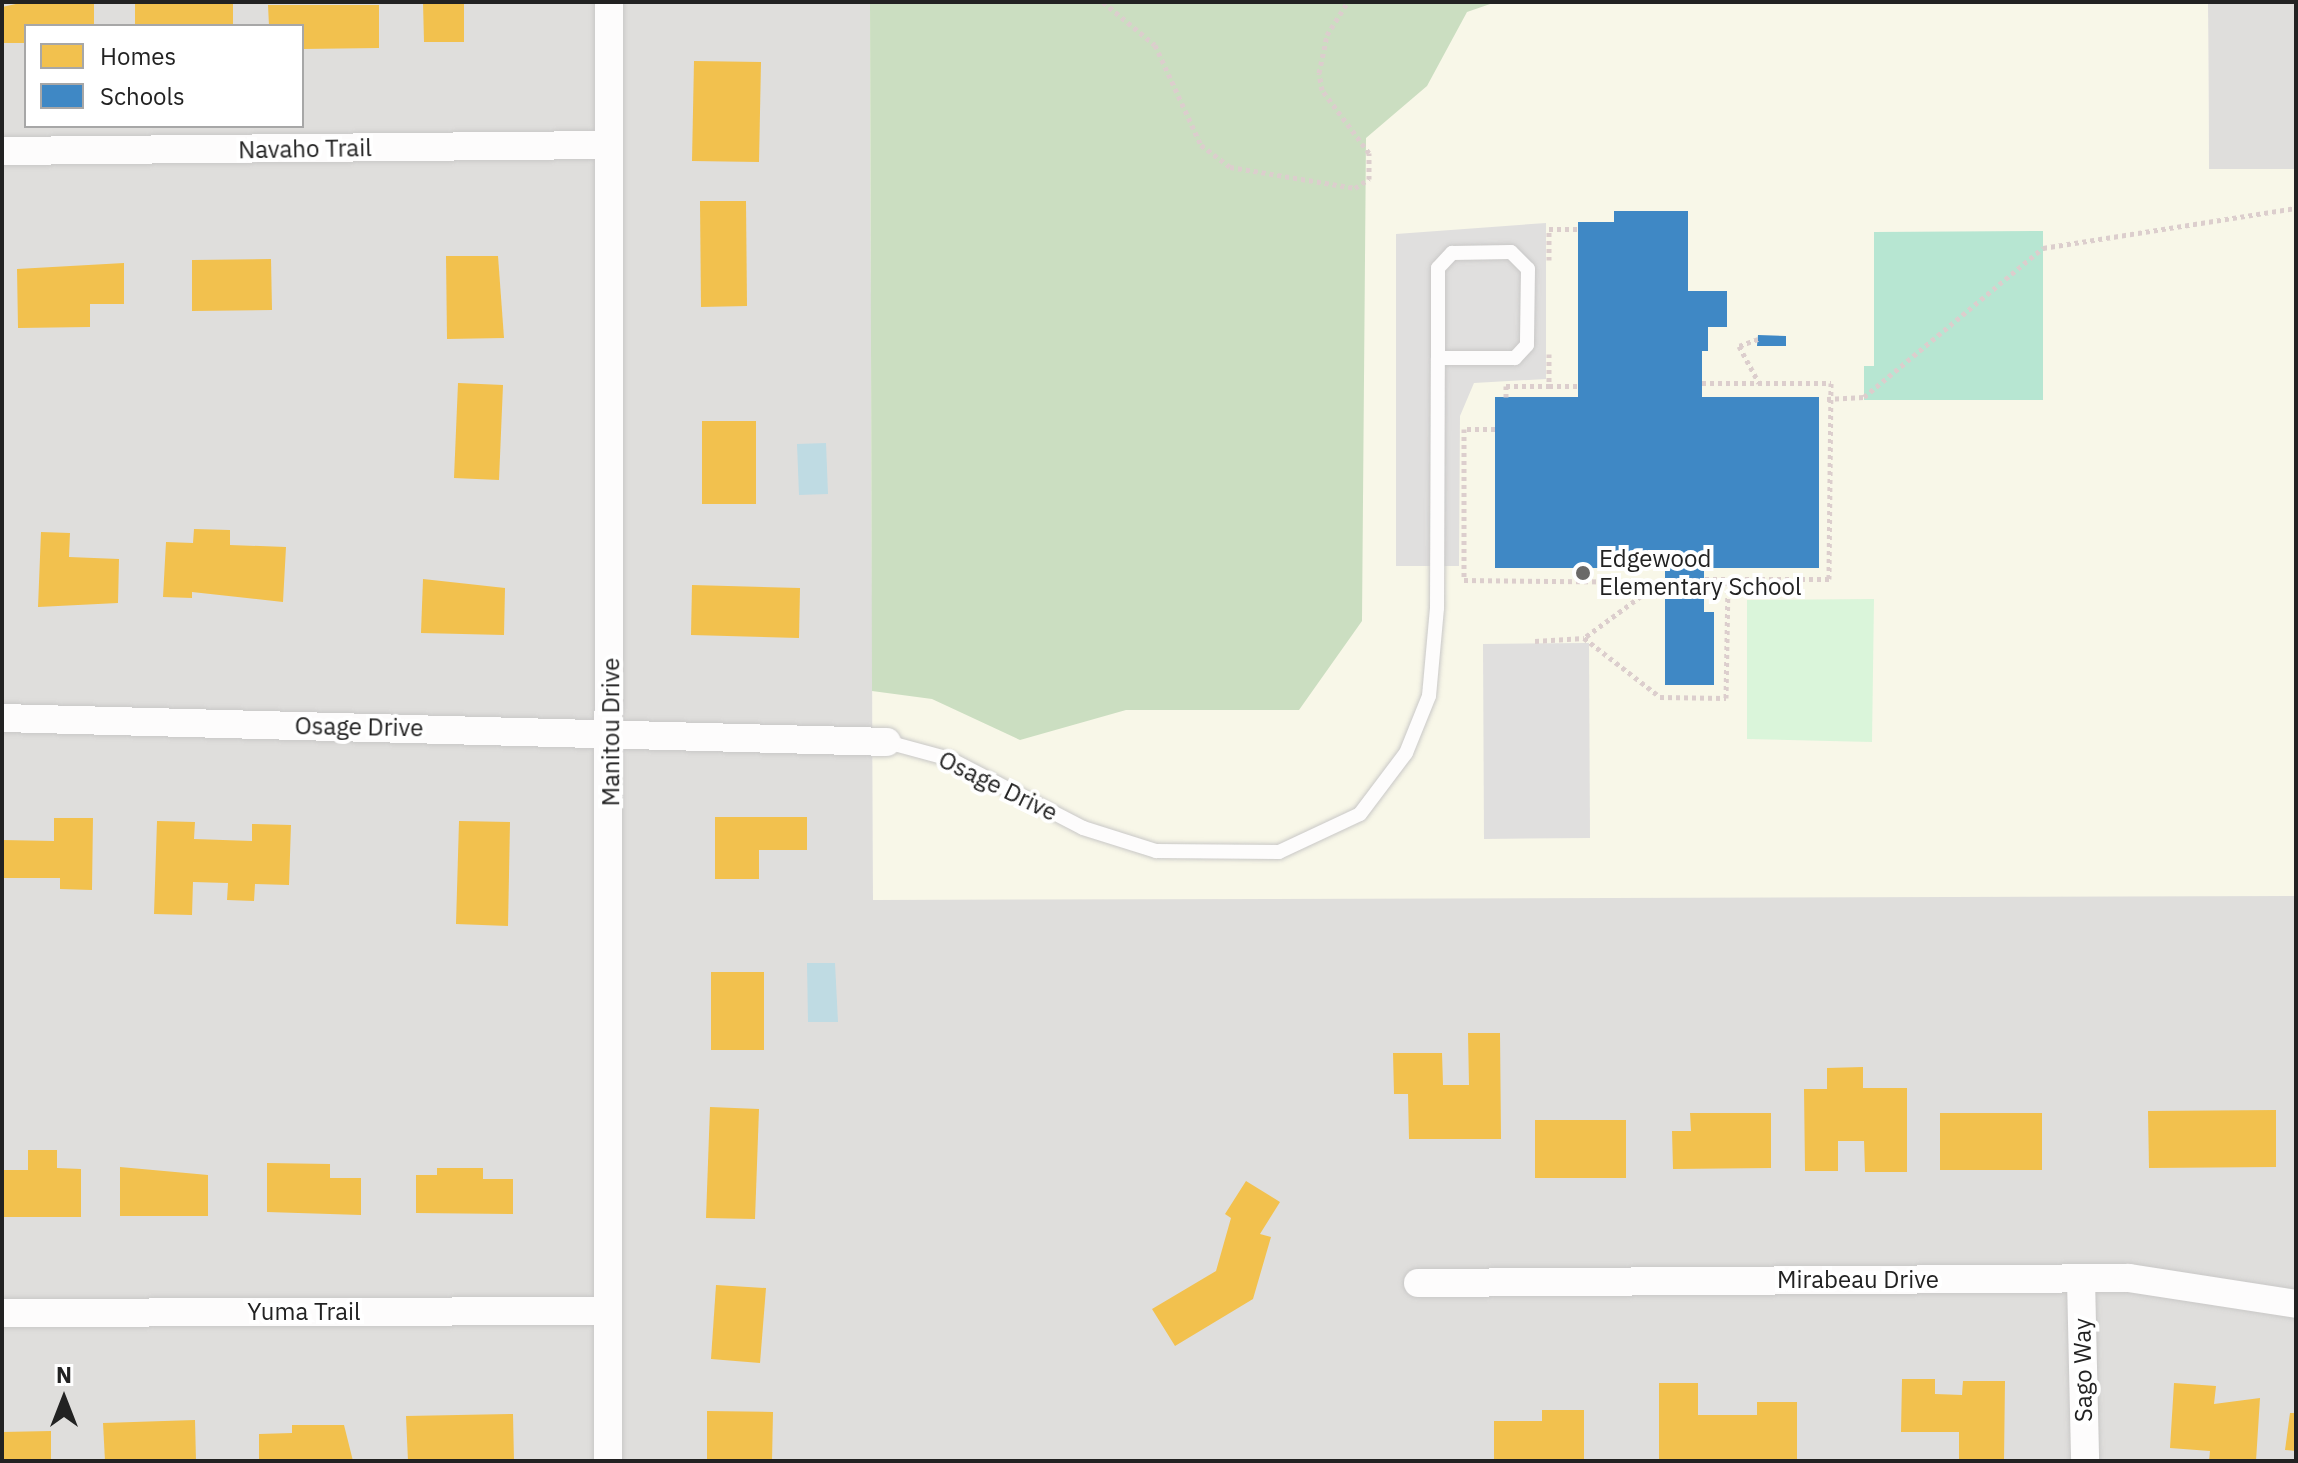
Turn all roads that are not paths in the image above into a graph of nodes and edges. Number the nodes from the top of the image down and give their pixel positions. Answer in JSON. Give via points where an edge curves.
{"nodes":[{"id":1,"x":609,"y":2,"type":"edge"},
{"id":2,"x":608,"y":145,"type":"junction"},
{"id":3,"x":2,"y":151,"type":"edge"},
{"id":4,"x":1438,"y":358,"type":"junction"},
{"id":5,"x":2,"y":718,"type":"edge"},
{"id":6,"x":611,"y":734,"type":"junction"},
{"id":7,"x":887,"y":742,"type":"joint"},
{"id":8,"x":2081,"y":1279,"type":"junction"},
{"id":9,"x":1418,"y":1283,"type":"dead end"},
{"id":10,"x":2296,"y":1304,"type":"edge"},
{"id":11,"x":607,"y":1311,"type":"junction"},
{"id":12,"x":2,"y":1313,"type":"edge"},
{"id":13,"x":608,"y":1461,"type":"edge"},
{"id":14,"x":2085,"y":1461,"type":"edge"}],
"edges":[{"from":1,"to":2,"type":"street","name":"Manitou Drive"},
{"from":2,"to":3,"type":"street","name":"Navaho Trail"},
{"from":2,"to":6,"type":"street","name":"Manitou Drive"},
{"from":4,"to":4,"type":"lane","name":"Osage Drive","via":[[1515,358],[1527,345],[1528,269],[1511,252],[1452,253],[1438,268]]},
{"from":4,"to":7,"type":"lane","name":"Osage Drive","via":[[1437,608],[1429,696],[1406,753],[1360,814],[1279,852],[1156,851],[1083,828],[950,759]]},
{"from":5,"to":6,"type":"street","name":"Osage Drive"},
{"from":6,"to":7,"type":"street","name":"Osage Drive"},
{"from":6,"to":11,"type":"street","name":"Manitou Drive"},
{"from":8,"to":9,"type":"street","name":"Mirabeau Drive"},
{"from":8,"to":10,"type":"street","name":"Mirabeau Drive","via":[[2178,1282]]},
{"from":8,"to":14,"type":"street","name":"Sago Way"},
{"from":11,"to":12,"type":"street","name":"Yuma Trail"},
{"from":11,"to":13,"type":"street","name":"Manitou Drive"}]}
